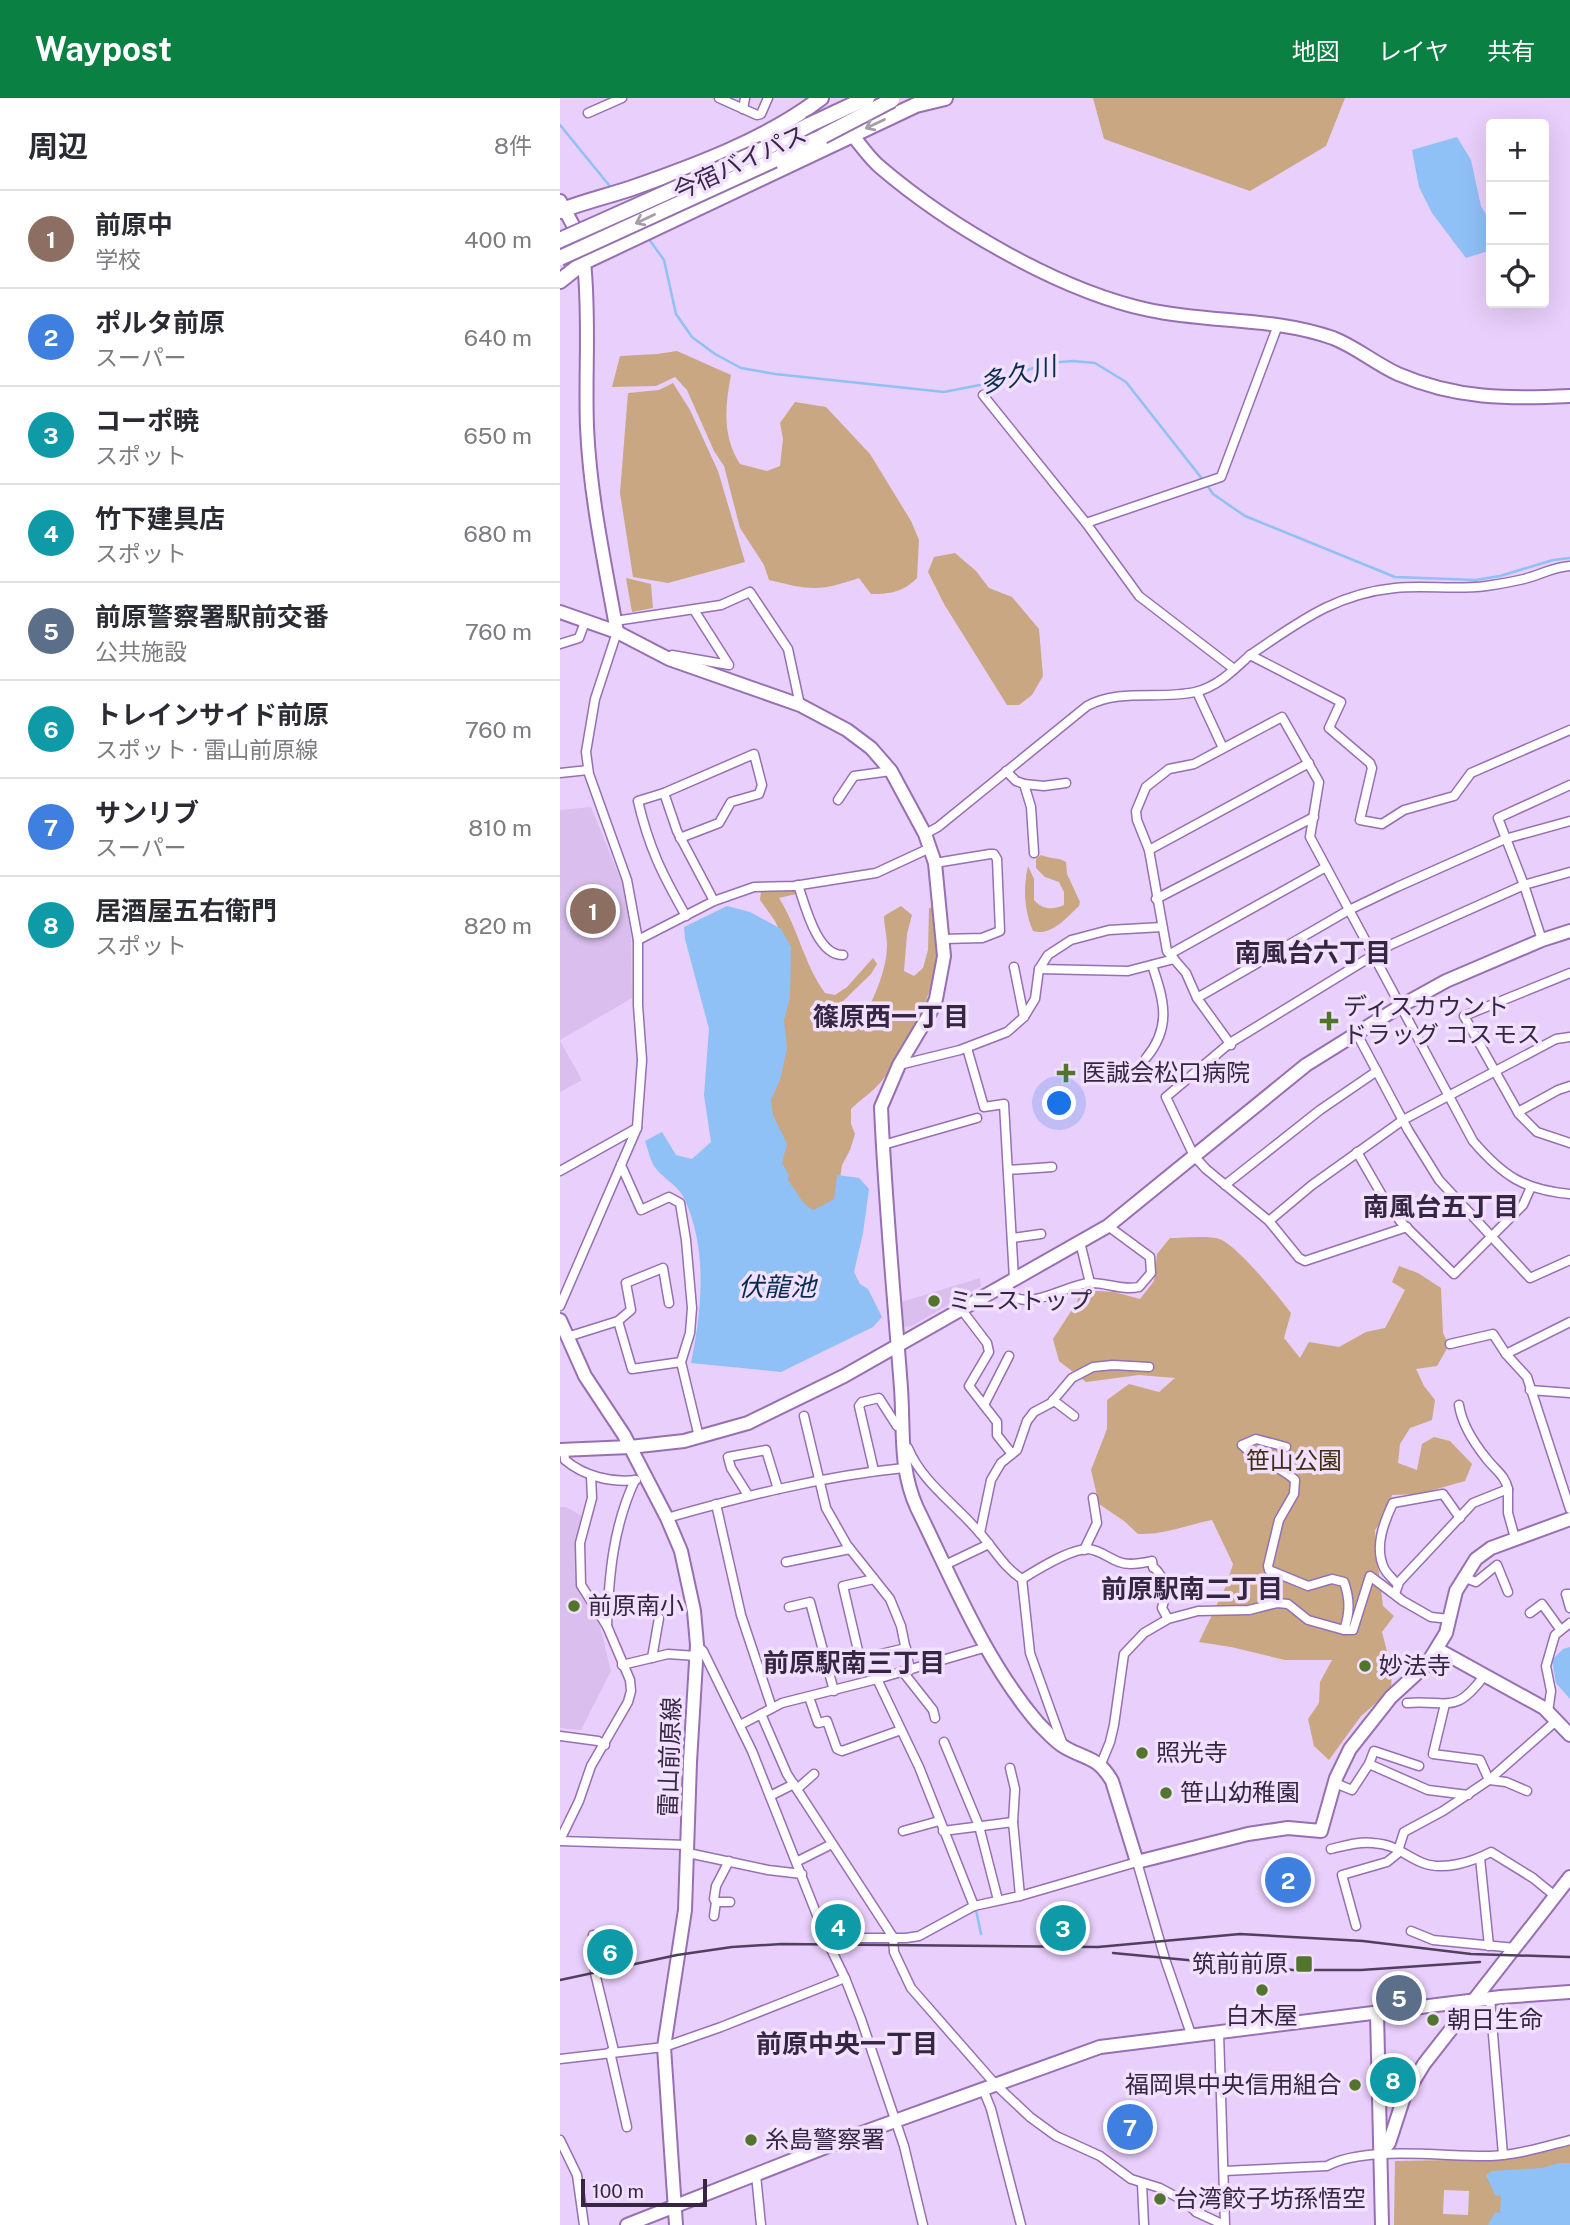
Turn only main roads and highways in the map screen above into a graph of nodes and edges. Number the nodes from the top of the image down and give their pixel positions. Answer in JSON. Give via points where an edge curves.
{"nodes":[{"id":1,"x":821,"y":98,"type":"edge"},
{"id":2,"x":867,"y":98,"type":"edge"},
{"id":3,"x":945,"y":98,"type":"edge"},
{"id":4,"x":894,"y":99,"type":"edge"},
{"id":5,"x":562,"y":207,"type":"edge"},
{"id":6,"x":560,"y":240,"type":"edge"},
{"id":7,"x":560,"y":258,"type":"edge"},
{"id":8,"x":560,"y":281,"type":"edge"}],
"edges":[{"from":1,"to":5,"type":"highway","name":"今宿バイパス","via":[[772,129],[717,155],[631,188]]},
{"from":2,"to":6,"type":"highway","bridge":true},
{"from":3,"to":8,"type":"highway","name":"今宿バイパス","one_way":true,"via":[[916,105],[584,262]]},
{"from":4,"to":7,"type":"highway","one_way":true,"bridge":true}]}
